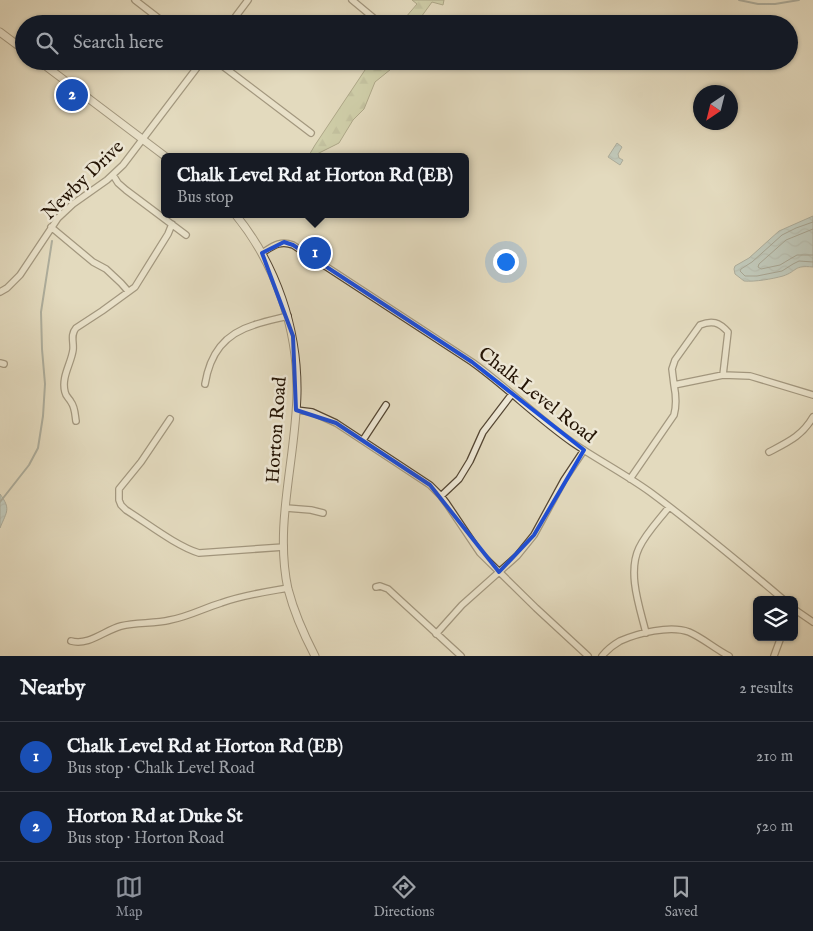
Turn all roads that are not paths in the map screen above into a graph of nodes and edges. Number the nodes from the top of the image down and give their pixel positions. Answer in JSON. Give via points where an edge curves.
{"nodes":[{"id":1,"x":135,"y":0,"type":"edge"},
{"id":2,"x":248,"y":0,"type":"edge"},
{"id":3,"x":352,"y":0,"type":"edge"},
{"id":4,"x":154,"y":15,"type":"edge"},
{"id":5,"x":237,"y":15,"type":"edge"},
{"id":6,"x":370,"y":15,"type":"edge"},
{"id":7,"x":0,"y":32,"type":"edge"},
{"id":8,"x":15,"y":43,"type":"edge"},
{"id":9,"x":51,"y":70,"type":"edge"},
{"id":10,"x":195,"y":70,"type":"edge"},
{"id":11,"x":228,"y":70,"type":"edge"},
{"id":12,"x":312,"y":133,"type":"dead end"},
{"id":13,"x":143,"y":139,"type":"junction"},
{"id":14,"x":161,"y":153,"type":"edge"},
{"id":15,"x":113,"y":175,"type":"junction"},
{"id":16,"x":161,"y":216,"type":"edge"},
{"id":17,"x":164,"y":218,"type":"edge"},
{"id":18,"x":238,"y":218,"type":"edge"},
{"id":19,"x":172,"y":224,"type":"junction"},
{"id":20,"x":51,"y":227,"type":"junction"},
{"id":21,"x":186,"y":235,"type":"dead end"},
{"id":22,"x":262,"y":252,"type":"junction"},
{"id":23,"x":128,"y":291,"type":"junction"},
{"id":24,"x":0,"y":292,"type":"edge"},
{"id":25,"x":288,"y":316,"type":"junction"},
{"id":26,"x":723,"y":375,"type":"junction"},
{"id":27,"x":205,"y":384,"type":"dead end"},
{"id":28,"x":674,"y":385,"type":"junction"},
{"id":29,"x":512,"y":394,"type":"junction"},
{"id":30,"x":813,"y":395,"type":"edge"},
{"id":31,"x":386,"y":405,"type":"dead end"},
{"id":32,"x":296,"y":410,"type":"junction"},
{"id":33,"x":813,"y":417,"type":"edge"},
{"id":34,"x":170,"y":419,"type":"dead end"},
{"id":35,"x":76,"y":421,"type":"dead end"},
{"id":36,"x":363,"y":440,"type":"junction"},
{"id":37,"x":584,"y":450,"type":"junction"},
{"id":38,"x":769,"y":452,"type":"dead end"},
{"id":39,"x":630,"y":479,"type":"junction"},
{"id":40,"x":441,"y":496,"type":"junction"},
{"id":41,"x":669,"y":507,"type":"junction"},
{"id":42,"x":286,"y":508,"type":"junction"},
{"id":43,"x":324,"y":513,"type":"dead end"},
{"id":44,"x":284,"y":547,"type":"junction"},
{"id":45,"x":498,"y":572,"type":"junction"},
{"id":46,"x":376,"y":586,"type":"dead end"},
{"id":47,"x":288,"y":588,"type":"junction"},
{"id":48,"x":779,"y":596,"type":"edge"},
{"id":49,"x":798,"y":614,"type":"edge"},
{"id":50,"x":813,"y":622,"type":"edge"},
{"id":51,"x":646,"y":633,"type":"junction"},
{"id":52,"x":436,"y":634,"type":"junction"},
{"id":53,"x":71,"y":641,"type":"dead end"},
{"id":54,"x":780,"y":641,"type":"edge"},
{"id":55,"x":313,"y":655,"type":"edge"},
{"id":56,"x":461,"y":656,"type":"edge"},
{"id":57,"x":588,"y":656,"type":"edge"},
{"id":58,"x":602,"y":656,"type":"edge"},
{"id":59,"x":729,"y":656,"type":"edge"},
{"id":60,"x":774,"y":656,"type":"edge"}],
"edges":[{"from":1,"to":4,"type":"street"},
{"from":2,"to":5,"type":"street"},
{"from":3,"to":6,"type":"street"},
{"from":7,"to":8,"type":"street"},
{"from":9,"to":13,"type":"street"},
{"from":10,"to":13,"type":"street","name":"Newby Drive"},
{"from":11,"to":12,"type":"street"},
{"from":13,"to":14,"type":"street"},
{"from":13,"to":15,"type":"street","name":"Newby Drive"},
{"from":15,"to":16,"type":"street","via":[[126,190]]},
{"from":15,"to":20,"type":"street","name":"Newby Drive","via":[[69,207]]},
{"from":17,"to":19,"type":"street"},
{"from":18,"to":22,"type":"street","name":"Horton Road"},
{"from":19,"to":21,"type":"street"},
{"from":19,"to":23,"type":"street","via":[[138,284]]},
{"from":20,"to":23,"type":"street","via":[[106,269]]},
{"from":20,"to":24,"type":"street","name":"Newby Drive","via":[[20,274]]},
{"from":22,"to":25,"type":"street","name":"Horton Road"},
{"from":22,"to":29,"type":"street","name":"Chalk Level Road","via":[[284,242],[294,245],[472,362]]},
{"from":23,"to":35,"type":"street","via":[[76,328],[72,335],[73,350],[64,387],[73,404]]},
{"from":25,"to":27,"type":"street","via":[[255,324],[230,337],[211,360]]},
{"from":25,"to":32,"type":"street","name":"Horton Road","via":[[296,355]]},
{"from":26,"to":28,"type":"street"},
{"from":26,"to":28,"type":"street","via":[[728,332],[717,323],[706,323],[700,326],[675,360],[672,369]]},
{"from":26,"to":30,"type":"street","via":[[750,376]]},
{"from":28,"to":39,"type":"street","via":[[674,415]]},
{"from":29,"to":37,"type":"street","name":"Chalk Level Road"},
{"from":29,"to":40,"type":"street","via":[[483,432],[459,479]]},
{"from":31,"to":36,"type":"street"},
{"from":32,"to":36,"type":"street","via":[[321,416]]},
{"from":32,"to":42,"type":"street","name":"Horton Road"},
{"from":33,"to":38,"type":"street","via":[[796,438]]},
{"from":34,"to":44,"type":"street","via":[[119,489],[121,506],[192,551]]},
{"from":36,"to":40,"type":"street","via":[[430,485]]},
{"from":37,"to":39,"type":"street","name":"Chalk Level Road"},
{"from":37,"to":45,"type":"street","via":[[534,535]]},
{"from":39,"to":41,"type":"street","name":"Chalk Level Road"},
{"from":40,"to":45,"type":"street","via":[[474,546]]},
{"from":41,"to":48,"type":"street","name":"Chalk Level Road"},
{"from":41,"to":51,"type":"street","via":[[640,546],[634,562],[634,578]]},
{"from":42,"to":43,"type":"street"},
{"from":42,"to":44,"type":"street","name":"Horton Road"},
{"from":44,"to":47,"type":"street","name":"Horton Road"},
{"from":45,"to":52,"type":"street"},
{"from":45,"to":57,"type":"street"},
{"from":46,"to":52,"type":"street","via":[[388,589]]},
{"from":47,"to":53,"type":"street","via":[[251,594],[169,621],[119,626],[84,641]]},
{"from":47,"to":55,"type":"street","name":"Horton Road"},
{"from":49,"to":50,"type":"street"},
{"from":51,"to":58,"type":"street","via":[[620,642]]},
{"from":51,"to":59,"type":"street","via":[[688,632]]},
{"from":52,"to":56,"type":"street"},
{"from":54,"to":60,"type":"street"}]}
